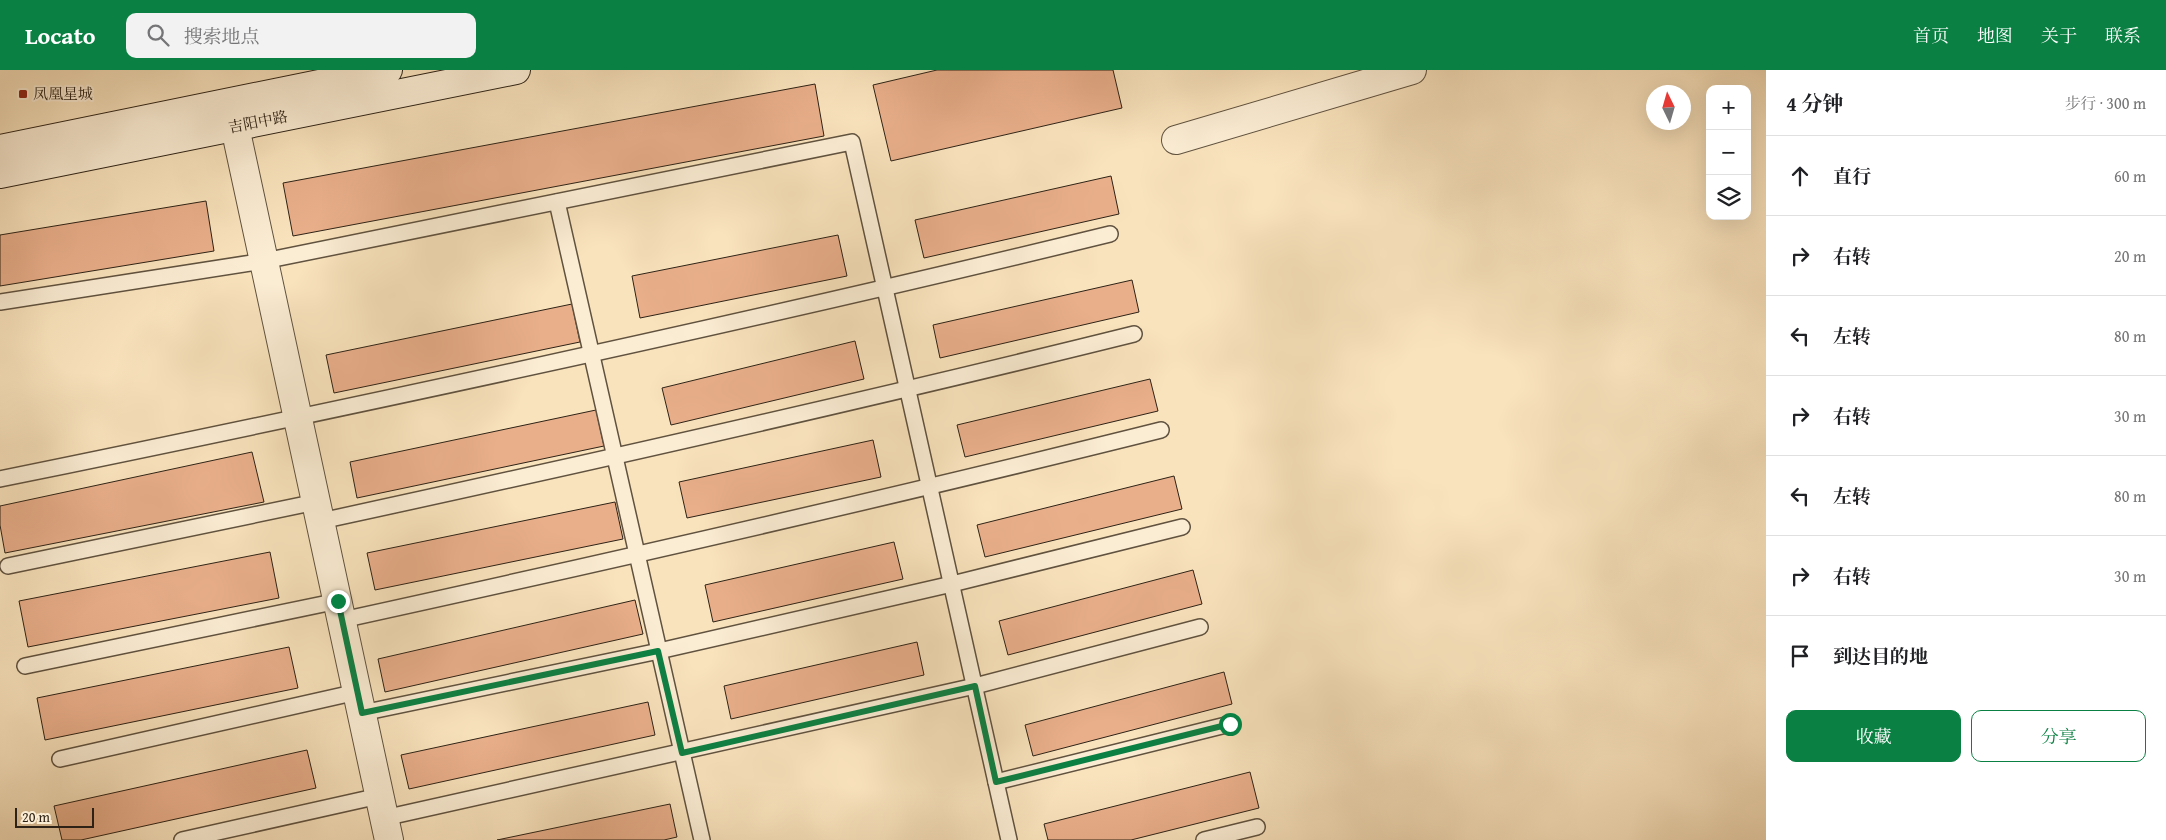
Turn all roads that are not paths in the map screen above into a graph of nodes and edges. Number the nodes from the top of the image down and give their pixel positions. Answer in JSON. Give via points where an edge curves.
{"nodes":[{"id":1,"x":388,"y":70,"type":"edge"},
{"id":2,"x":516,"y":70,"type":"edge"},
{"id":3,"x":1412,"y":70,"type":"edge"},
{"id":4,"x":233,"y":115,"type":"junction"},
{"id":5,"x":1176,"y":140,"type":"dead end"},
{"id":6,"x":0,"y":149,"type":"edge"},
{"id":7,"x":0,"y":174,"type":"edge"},
{"id":8,"x":557,"y":202,"type":"junction"},
{"id":9,"x":1110,"y":234,"type":"dead end"},
{"id":10,"x":264,"y":261,"type":"junction"},
{"id":11,"x":886,"y":289,"type":"junction"},
{"id":12,"x":0,"y":302,"type":"edge"},
{"id":13,"x":1134,"y":334,"type":"dead end"},
{"id":14,"x":592,"y":356,"type":"junction"},
{"id":15,"x":908,"y":390,"type":"junction"},
{"id":16,"x":298,"y":418,"type":"junction"},
{"id":17,"x":1162,"y":430,"type":"dead end"},
{"id":18,"x":615,"y":457,"type":"junction"},
{"id":19,"x":0,"y":478,"type":"edge"},
{"id":20,"x":930,"y":488,"type":"junction"},
{"id":21,"x":318,"y":512,"type":"junction"},
{"id":22,"x":1182,"y":527,"type":"dead end"},
{"id":23,"x":637,"y":556,"type":"junction"},
{"id":24,"x":8,"y":566,"type":"dead end"},
{"id":25,"x":952,"y":584,"type":"junction"},
{"id":26,"x":340,"y":611,"type":"junction"},
{"id":27,"x":1200,"y":628,"type":"dead end"},
{"id":28,"x":658,"y":651,"type":"junction"},
{"id":29,"x":25,"y":666,"type":"dead end"},
{"id":30,"x":975,"y":686,"type":"junction"},
{"id":31,"x":359,"y":703,"type":"junction"},
{"id":32,"x":1230,"y":724,"type":"dead end"},
{"id":33,"x":682,"y":753,"type":"junction"},
{"id":34,"x":60,"y":759,"type":"dead end"},
{"id":35,"x":996,"y":782,"type":"junction"},
{"id":36,"x":384,"y":818,"type":"edge"},
{"id":37,"x":1257,"y":827,"type":"dead end"},
{"id":38,"x":182,"y":840,"type":"edge"},
{"id":39,"x":702,"y":840,"type":"edge"},
{"id":40,"x":1009,"y":840,"type":"edge"},
{"id":41,"x":1204,"y":840,"type":"edge"}],
"edges":[{"from":1,"to":4,"type":"main road","name":"吉阳中路"},
{"from":2,"to":4,"type":"main road","name":"吉阳中路"},
{"from":3,"to":5,"type":"main road"},
{"from":4,"to":6,"type":"main road","name":"吉阳中路"},
{"from":4,"to":7,"type":"main road","name":"吉阳中路"},
{"from":4,"to":10,"type":"main road"},
{"from":8,"to":10,"type":"lane"},
{"from":8,"to":11,"type":"lane","via":[[852,142]]},
{"from":8,"to":14,"type":"lane"},
{"from":9,"to":11,"type":"lane"},
{"from":10,"to":12,"type":"lane"},
{"from":10,"to":16,"type":"main road"},
{"from":11,"to":14,"type":"lane"},
{"from":11,"to":15,"type":"lane"},
{"from":13,"to":15,"type":"lane"},
{"from":14,"to":16,"type":"lane"},
{"from":14,"to":18,"type":"lane"},
{"from":15,"to":18,"type":"lane"},
{"from":15,"to":20,"type":"lane"},
{"from":16,"to":19,"type":"lane"},
{"from":16,"to":21,"type":"main road"},
{"from":17,"to":20,"type":"lane"},
{"from":18,"to":21,"type":"lane"},
{"from":18,"to":23,"type":"lane"},
{"from":20,"to":23,"type":"lane"},
{"from":20,"to":25,"type":"lane"},
{"from":21,"to":24,"type":"lane"},
{"from":21,"to":26,"type":"main road"},
{"from":22,"to":25,"type":"lane"},
{"from":23,"to":26,"type":"lane"},
{"from":23,"to":28,"type":"lane"},
{"from":25,"to":28,"type":"lane"},
{"from":25,"to":30,"type":"lane"},
{"from":26,"to":29,"type":"lane"},
{"from":26,"to":31,"type":"main road"},
{"from":27,"to":30,"type":"lane"},
{"from":28,"to":31,"type":"lane"},
{"from":28,"to":33,"type":"lane"},
{"from":30,"to":33,"type":"lane"},
{"from":30,"to":35,"type":"lane"},
{"from":31,"to":34,"type":"lane"},
{"from":31,"to":36,"type":"main road"},
{"from":32,"to":35,"type":"lane"},
{"from":33,"to":36,"type":"lane"},
{"from":33,"to":39,"type":"lane"},
{"from":35,"to":40,"type":"lane"},
{"from":36,"to":38,"type":"lane"},
{"from":37,"to":41,"type":"lane"}]}
